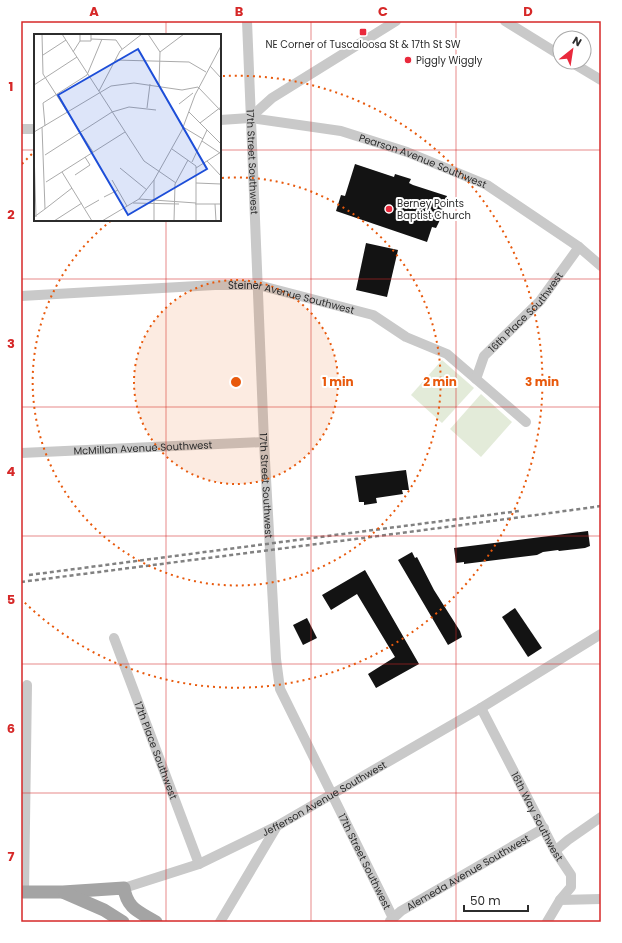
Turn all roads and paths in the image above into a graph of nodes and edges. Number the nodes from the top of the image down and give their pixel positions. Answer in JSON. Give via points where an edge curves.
{"nodes":[{"id":1,"x":247,"y":21,"type":"edge"},
{"id":2,"x":396,"y":21,"type":"edge"},
{"id":3,"x":505,"y":21,"type":"edge"},
{"id":4,"x":552,"y":50,"type":"edge"},
{"id":5,"x":584,"y":70,"type":"edge"},
{"id":6,"x":601,"y":80,"type":"edge"},
{"id":7,"x":250,"y":118,"type":"junction"},
{"id":8,"x":221,"y":120,"type":"edge"},
{"id":9,"x":34,"y":128,"type":"edge"},
{"id":10,"x":21,"y":129,"type":"edge"},
{"id":11,"x":579,"y":247,"type":"junction"},
{"id":12,"x":601,"y":266,"type":"edge"},
{"id":13,"x":258,"y":286,"type":"junction"},
{"id":14,"x":21,"y":296,"type":"edge"},
{"id":15,"x":476,"y":379,"type":"junction"},
{"id":16,"x":526,"y":422,"type":"dead end"},
{"id":17,"x":264,"y":442,"type":"junction"},
{"id":18,"x":21,"y":453,"type":"edge"},
{"id":19,"x":601,"y":634,"type":"edge"},
{"id":20,"x":114,"y":638,"type":"dead end"},
{"id":21,"x":27,"y":685,"type":"dead end"},
{"id":22,"x":481,"y":708,"type":"junction"},
{"id":23,"x":23,"y":762,"type":"edge"},
{"id":24,"x":331,"y":794,"type":"junction"},
{"id":25,"x":601,"y":817,"type":"edge"},
{"id":26,"x":277,"y":826,"type":"junction"},
{"id":27,"x":544,"y":828,"type":"junction"},
{"id":28,"x":555,"y":851,"type":"junction"},
{"id":29,"x":199,"y":864,"type":"junction"},
{"id":30,"x":124,"y":888,"type":"junction"},
{"id":31,"x":23,"y":892,"type":"edge"},
{"id":32,"x":63,"y":892,"type":"junction"},
{"id":33,"x":601,"y":899,"type":"edge"},
{"id":34,"x":560,"y":900,"type":"junction"},
{"id":35,"x":391,"y":920,"type":"edge"},
{"id":36,"x":123,"y":922,"type":"edge"},
{"id":37,"x":156,"y":922,"type":"edge"},
{"id":38,"x":220,"y":922,"type":"edge"},
{"id":39,"x":547,"y":922,"type":"edge"}],
"edges":[{"from":1,"to":7,"type":"street","name":"17th Street Southwest"},
{"from":2,"to":7,"type":"street","via":[[272,98]]},
{"from":3,"to":4,"type":"street"},
{"from":5,"to":6,"type":"street"},
{"from":7,"to":8,"type":"street","name":"Pearson Avenue Southwest"},
{"from":7,"to":11,"type":"street","name":"Pearson Avenue Southwest","via":[[341,131],[407,152],[487,185]]},
{"from":7,"to":13,"type":"street","name":"17th Street Southwest"},
{"from":9,"to":10,"type":"street"},
{"from":11,"to":12,"type":"street","name":"Pearson Avenue Southwest"},
{"from":11,"to":15,"type":"street","name":"16th Place Southwest","via":[[540,301],[484,356]]},
{"from":13,"to":14,"type":"street","name":"Steiner Avenue Southwest","via":[[215,285]]},
{"from":13,"to":15,"type":"street","name":"Steiner Avenue Southwest","via":[[373,315],[406,337],[447,354]]},
{"from":13,"to":17,"type":"street","name":"17th Street Southwest"},
{"from":15,"to":16,"type":"street","name":"Steiner Avenue Southwest"},
{"from":17,"to":18,"type":"street","name":"McMillan Avenue Southwest"},
{"from":17,"to":24,"type":"street","name":"17th Street Southwest","via":[[276,659],[280,688]]},
{"from":19,"to":22,"type":"street","name":"Jefferson Avenue Southwest"},
{"from":20,"to":29,"type":"street","name":"17th Place Southwest"},
{"from":21,"to":23,"type":"street"},
{"from":22,"to":24,"type":"street","name":"Jefferson Avenue Southwest"},
{"from":22,"to":27,"type":"street","name":"16th Way Southwest"},
{"from":23,"to":31,"type":"street"},
{"from":24,"to":26,"type":"street","name":"Jefferson Avenue Southwest"},
{"from":24,"to":35,"type":"street","name":"17th Street Southwest"},
{"from":25,"to":28,"type":"street"},
{"from":26,"to":29,"type":"street","name":"Jefferson Avenue Southwest"},
{"from":26,"to":38,"type":"street"},
{"from":27,"to":28,"type":"street","name":"16th Way Southwest"},
{"from":27,"to":35,"type":"street","name":"Alemeda Avenue Southwest","via":[[401,911]]},
{"from":28,"to":34,"type":"street","name":"16th Way Southwest","via":[[571,875],[572,881],[568,893]]},
{"from":29,"to":30,"type":"street","name":"Jefferson Avenue Southwest"},
{"from":30,"to":32,"type":"main road","name":"Jefferson Avenue Southwest"},
{"from":30,"to":37,"type":"main road","via":[[131,907]]},
{"from":31,"to":32,"type":"main road","name":"Jefferson Avenue Southwest"},
{"from":32,"to":36,"type":"main road","via":[[104,910]]},
{"from":33,"to":34,"type":"street"},
{"from":34,"to":39,"type":"street","name":"16th Way Southwest"}]}
